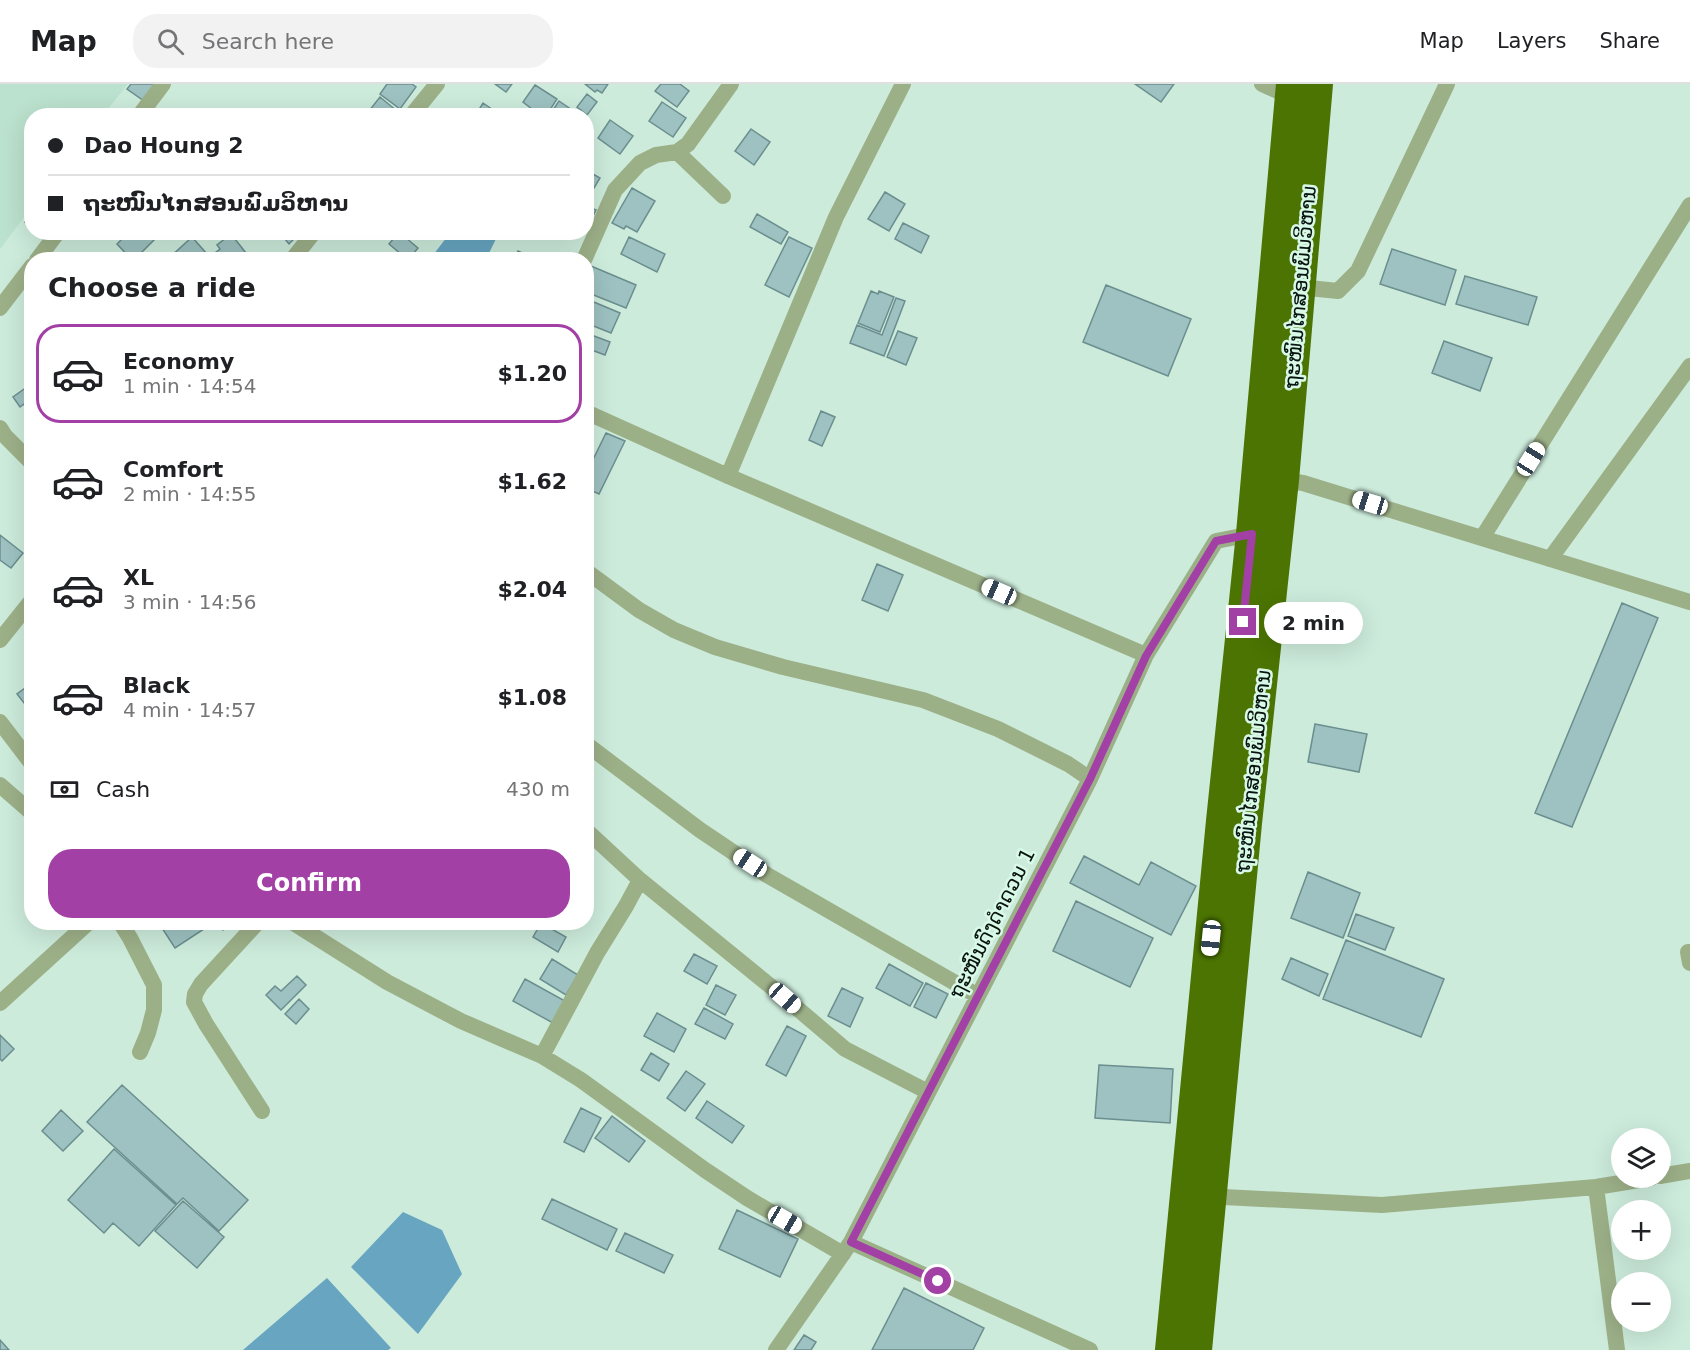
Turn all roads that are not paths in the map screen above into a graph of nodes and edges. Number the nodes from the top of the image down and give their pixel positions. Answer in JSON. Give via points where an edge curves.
{"nodes":[{"id":1,"x":163,"y":84,"type":"edge"},
{"id":2,"x":437,"y":84,"type":"edge"},
{"id":3,"x":731,"y":84,"type":"edge"},
{"id":4,"x":903,"y":84,"type":"edge"},
{"id":5,"x":1262,"y":84,"type":"edge"},
{"id":6,"x":1447,"y":84,"type":"edge"},
{"id":7,"x":1304,"y":91,"type":"edge"},
{"id":8,"x":145,"y":108,"type":"edge"},
{"id":9,"x":418,"y":108,"type":"edge"},
{"id":10,"x":677,"y":152,"type":"junction"},
{"id":11,"x":723,"y":196,"type":"dead end"},
{"id":12,"x":1690,"y":205,"type":"edge"},
{"id":13,"x":594,"y":237,"type":"edge"},
{"id":14,"x":308,"y":240,"type":"edge"},
{"id":15,"x":298,"y":252,"type":"edge"},
{"id":16,"x":24,"y":276,"type":"edge"},
{"id":17,"x":1299,"y":287,"type":"junction"},
{"id":18,"x":0,"y":308,"type":"edge"},
{"id":19,"x":1690,"y":366,"type":"edge"},
{"id":20,"x":594,"y":416,"type":"edge"},
{"id":21,"x":0,"y":428,"type":"edge"},
{"id":22,"x":24,"y":456,"type":"edge"},
{"id":23,"x":728,"y":476,"type":"junction"},
{"id":24,"x":1283,"y":480,"type":"junction"},
{"id":25,"x":1252,"y":534,"type":"junction"},
{"id":26,"x":1482,"y":538,"type":"junction"},
{"id":27,"x":1550,"y":559,"type":"junction"},
{"id":28,"x":594,"y":577,"type":"edge"},
{"id":29,"x":1690,"y":602,"type":"edge"},
{"id":30,"x":24,"y":610,"type":"edge"},
{"id":31,"x":0,"y":640,"type":"edge"},
{"id":32,"x":1146,"y":656,"type":"junction"},
{"id":33,"x":0,"y":723,"type":"edge"},
{"id":34,"x":594,"y":750,"type":"edge"},
{"id":35,"x":24,"y":754,"type":"edge"},
{"id":36,"x":1090,"y":779,"type":"junction"},
{"id":37,"x":0,"y":785,"type":"edge"},
{"id":38,"x":24,"y":806,"type":"edge"},
{"id":39,"x":594,"y":837,"type":"edge"},
{"id":40,"x":640,"y":880,"type":"junction"},
{"id":41,"x":80,"y":930,"type":"edge"},
{"id":42,"x":125,"y":930,"type":"edge"},
{"id":43,"x":251,"y":930,"type":"edge"},
{"id":44,"x":305,"y":930,"type":"edge"},
{"id":45,"x":1690,"y":952,"type":"edge"},
{"id":46,"x":1690,"y":963,"type":"edge"},
{"id":47,"x":978,"y":996,"type":"junction"},
{"id":48,"x":0,"y":1003,"type":"edge"},
{"id":49,"x":140,"y":1052,"type":"dead end"},
{"id":50,"x":542,"y":1056,"type":"junction"},
{"id":51,"x":928,"y":1092,"type":"junction"},
{"id":52,"x":262,"y":1111,"type":"dead end"},
{"id":53,"x":1690,"y":1171,"type":"edge"},
{"id":54,"x":1671,"y":1174,"type":"edge"},
{"id":55,"x":1611,"y":1185,"type":"edge"},
{"id":56,"x":1596,"y":1187,"type":"junction"},
{"id":57,"x":1198,"y":1195,"type":"junction"},
{"id":58,"x":847,"y":1248,"type":"junction"},
{"id":59,"x":777,"y":1350,"type":"edge"},
{"id":60,"x":1090,"y":1350,"type":"edge"},
{"id":61,"x":1171,"y":1350,"type":"edge"},
{"id":62,"x":1196,"y":1350,"type":"edge"},
{"id":63,"x":1617,"y":1350,"type":"edge"}],
"edges":[{"from":1,"to":8,"type":"street"},
{"from":2,"to":9,"type":"street"},
{"from":3,"to":10,"type":"street","via":[[688,144]]},
{"from":4,"to":23,"type":"street","via":[[836,217]]},
{"from":5,"to":7,"type":"street"},
{"from":6,"to":17,"type":"street","via":[[1358,271],[1338,291]]},
{"from":7,"to":17,"type":"highway","name":"ຖະໜົນໄກສອນພົມວິຫານ"},
{"from":7,"to":25,"type":"highway","name":"ຖະໜົນໄກສອນພົມວິຫານ"},
{"from":10,"to":11,"type":"street"},
{"from":10,"to":13,"type":"street","via":[[656,155],[639,164],[615,190]]},
{"from":12,"to":26,"type":"street"},
{"from":14,"to":15,"type":"street"},
{"from":16,"to":18,"type":"street"},
{"from":17,"to":24,"type":"highway","name":"ຖະໜົນໄກສອນພົມວິຫານ"},
{"from":19,"to":27,"type":"street"},
{"from":20,"to":23,"type":"street"},
{"from":21,"to":22,"type":"street"},
{"from":23,"to":32,"type":"street"},
{"from":24,"to":26,"type":"street"},
{"from":24,"to":57,"type":"highway","name":"ຖະໜົນໄກສອນພົມວິຫານ","via":[[1245,835]]},
{"from":25,"to":32,"type":"street","name":"ຖະໜົນດົງດຳດວນ 1","via":[[1216,541]]},
{"from":25,"to":57,"type":"highway","name":"ຖະໜົນໄກສອນພົມວິຫານ","via":[[1221,833]]},
{"from":26,"to":27,"type":"street"},
{"from":27,"to":29,"type":"street"},
{"from":28,"to":36,"type":"street","via":[[639,610],[715,647],[783,668],[923,700],[998,729]]},
{"from":30,"to":31,"type":"street"},
{"from":32,"to":36,"type":"street","name":"ຖະໜົນດົງດຳດວນ 1"},
{"from":33,"to":35,"type":"street"},
{"from":34,"to":47,"type":"street","via":[[767,875]]},
{"from":36,"to":47,"type":"street","name":"ຖະໜົນດົງດຳດວນ 1"},
{"from":37,"to":38,"type":"street"},
{"from":39,"to":40,"type":"street"},
{"from":40,"to":50,"type":"street"},
{"from":40,"to":51,"type":"street","via":[[845,1049]]},
{"from":41,"to":48,"type":"street"},
{"from":42,"to":49,"type":"street","via":[[154,985],[154,1010]]},
{"from":43,"to":52,"type":"street","via":[[201,984],[194,1002]]},
{"from":44,"to":50,"type":"street","via":[[387,982],[461,1021]]},
{"from":45,"to":46,"type":"street"},
{"from":47,"to":51,"type":"street","name":"ຖະໜົນດົງດຳດວນ 1"},
{"from":50,"to":58,"type":"street","via":[[747,1198]]},
{"from":51,"to":58,"type":"street","name":"ຖະໜົນດົງດຳດວນ 1"},
{"from":53,"to":54,"type":"street"},
{"from":55,"to":56,"type":"street"},
{"from":56,"to":57,"type":"street","via":[[1382,1205]]},
{"from":56,"to":63,"type":"street"},
{"from":57,"to":61,"type":"highway","name":"ຖະໜົນໄກສອນພົມວິຫານ"},
{"from":57,"to":62,"type":"highway","name":"ຖະໜົນໄກສອນພົມວິຫານ"},
{"from":58,"to":59,"type":"street","name":"ຖະໜົນດົງດຳດວນ 1"},
{"from":58,"to":60,"type":"street"}]}
